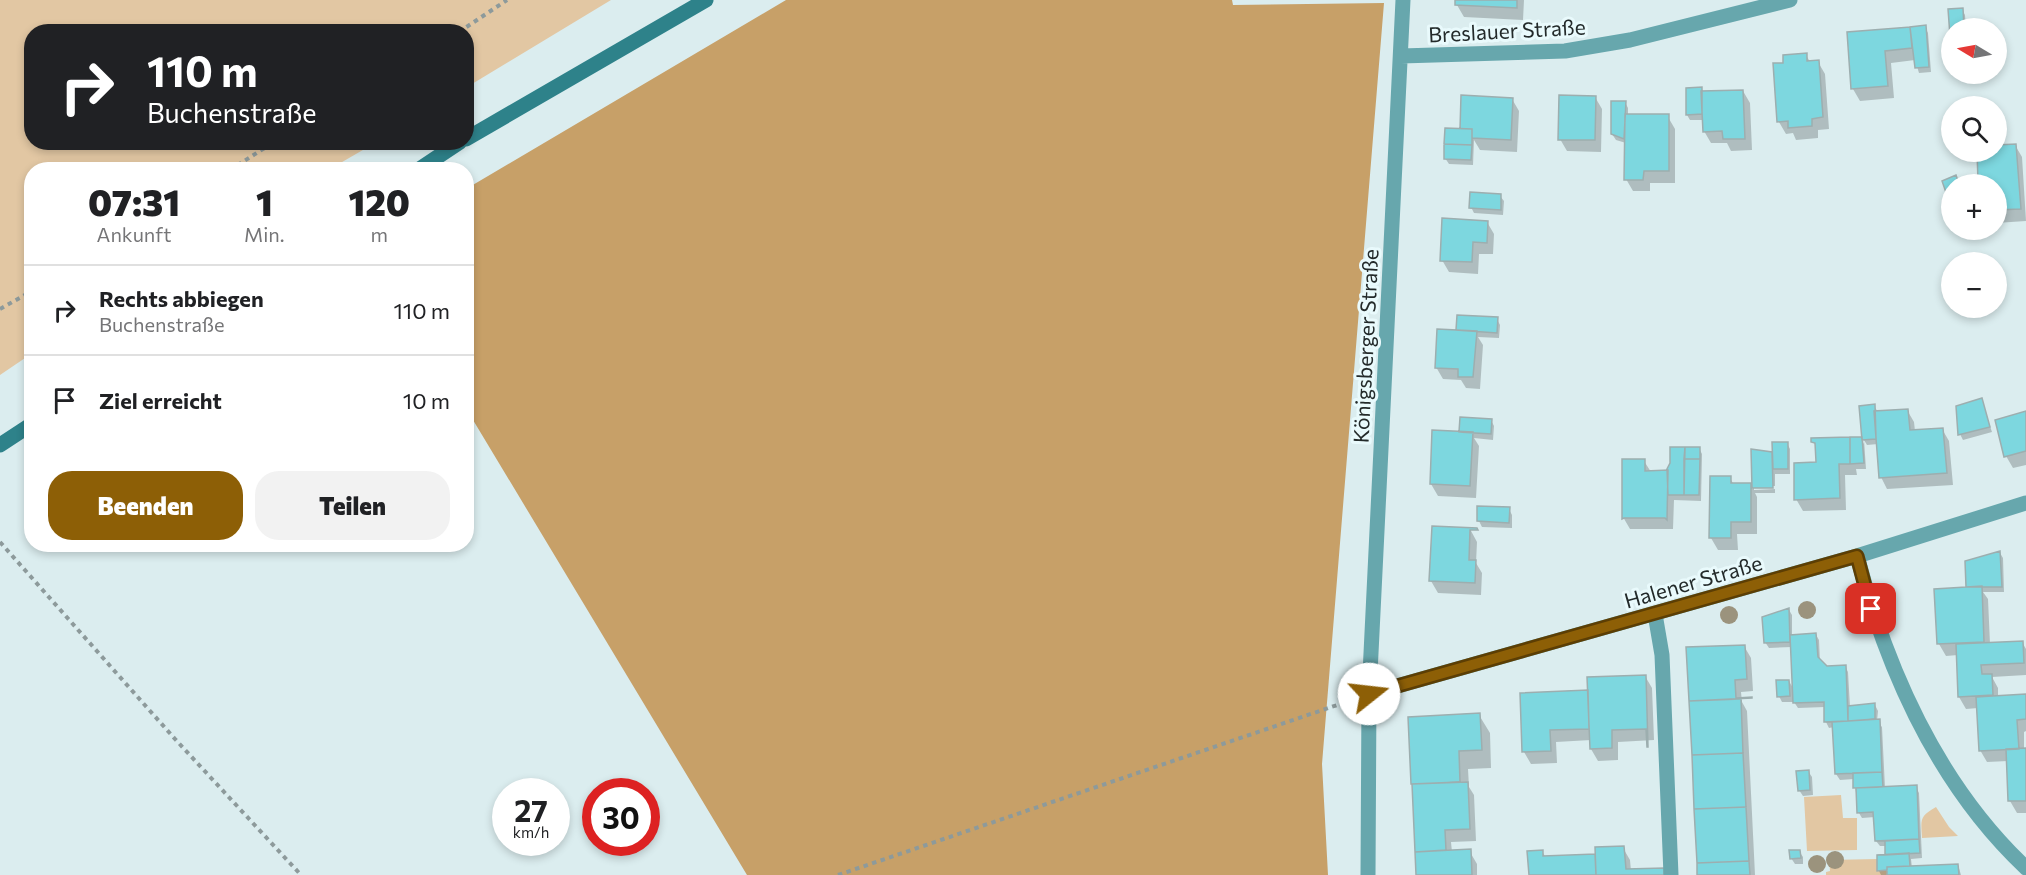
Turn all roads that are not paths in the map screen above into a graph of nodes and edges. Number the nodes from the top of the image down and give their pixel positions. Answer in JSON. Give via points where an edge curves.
{"nodes":[{"id":1,"x":706,"y":0,"type":"edge"},
{"id":2,"x":1403,"y":0,"type":"edge"},
{"id":3,"x":1790,"y":0,"type":"edge"},
{"id":4,"x":1401,"y":56,"type":"junction"},
{"id":5,"x":474,"y":134,"type":"edge"},
{"id":6,"x":448,"y":150,"type":"edge"},
{"id":7,"x":430,"y":162,"type":"edge"},
{"id":8,"x":24,"y":429,"type":"edge"},
{"id":9,"x":0,"y":445,"type":"edge"},
{"id":10,"x":2026,"y":503,"type":"edge"},
{"id":11,"x":1857,"y":556,"type":"junction"},
{"id":12,"x":1655,"y":614,"type":"junction"},
{"id":13,"x":1369,"y":694,"type":"junction"},
{"id":14,"x":2026,"y":868,"type":"edge"},
{"id":15,"x":1368,"y":875,"type":"edge"},
{"id":16,"x":1671,"y":875,"type":"edge"}],
"edges":[{"from":1,"to":5,"type":"main road"},
{"from":2,"to":4,"type":"street","name":"Königsberger Straße"},
{"from":3,"to":4,"type":"street","name":"Breslauer Straße","via":[[1630,40],[1564,51]]},
{"from":4,"to":13,"type":"street","name":"Königsberger Straße"},
{"from":6,"to":7,"type":"main road"},
{"from":8,"to":9,"type":"main road"},
{"from":10,"to":11,"type":"street","name":"Halener Straße"},
{"from":11,"to":12,"type":"street","name":"Halener Straße"},
{"from":11,"to":14,"type":"street","via":[[1871,609],[1905,695],[1947,772],[2001,844]]},
{"from":12,"to":13,"type":"street","name":"Halener Straße"},
{"from":12,"to":16,"type":"street","via":[[1662,655]]},
{"from":13,"to":15,"type":"street","name":"Königsberger Straße"}]}
